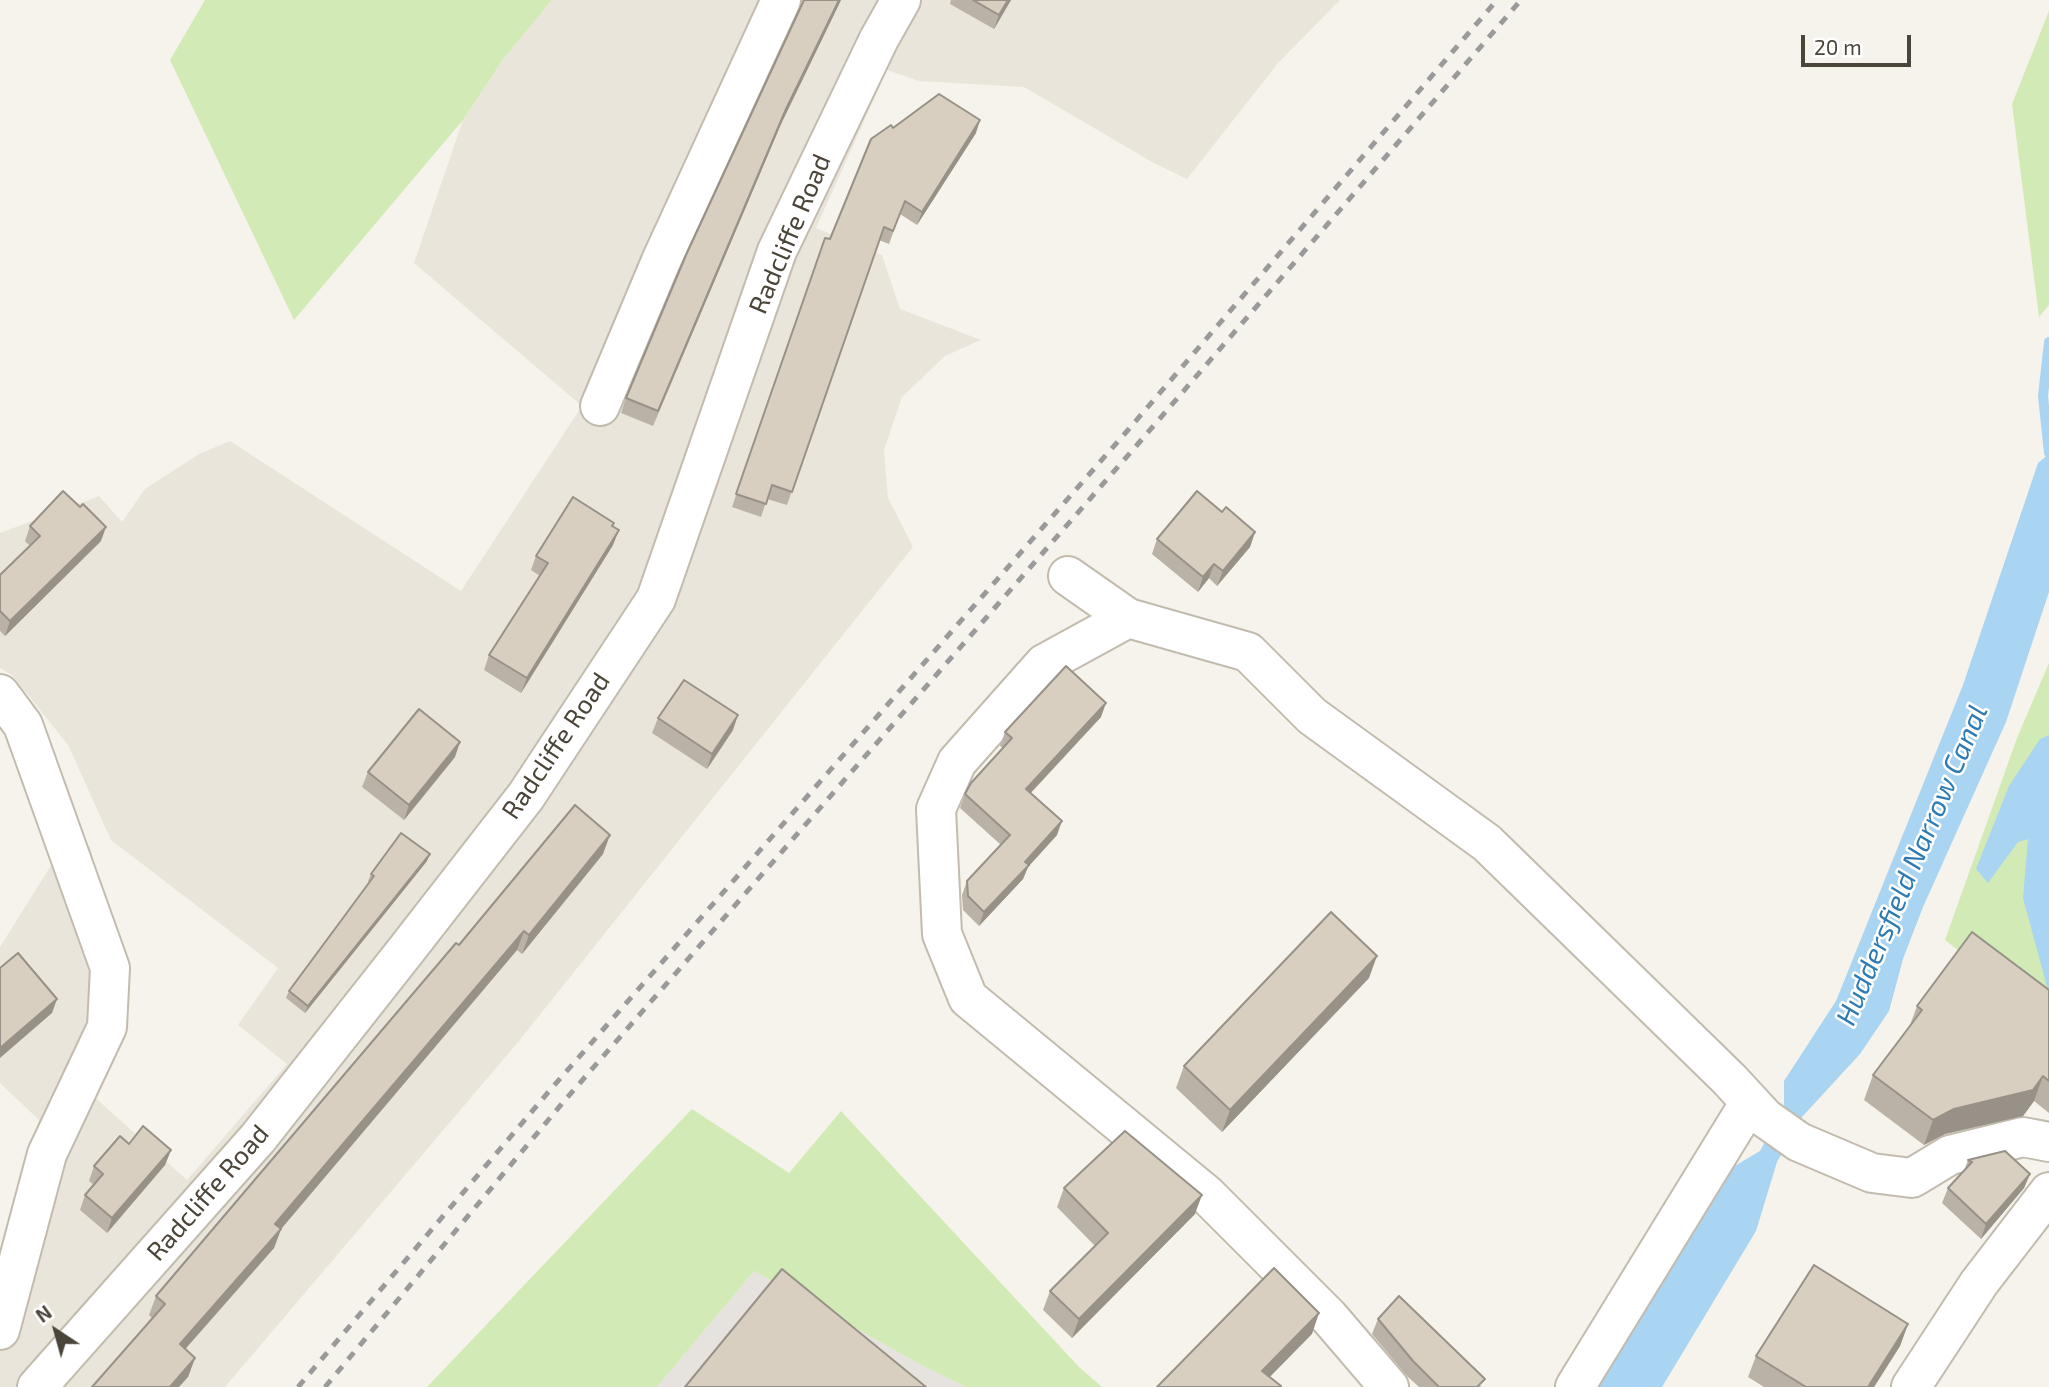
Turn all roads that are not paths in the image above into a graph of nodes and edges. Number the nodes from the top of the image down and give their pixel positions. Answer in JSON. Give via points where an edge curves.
{"nodes":[{"id":1,"x":781,"y":0,"type":"edge"},
{"id":2,"x":901,"y":0,"type":"edge"},
{"id":3,"x":600,"y":405,"type":"dead end"},
{"id":4,"x":1068,"y":576,"type":"dead end"},
{"id":5,"x":1128,"y":618,"type":"junction"},
{"id":6,"x":0,"y":694,"type":"edge"},
{"id":7,"x":1758,"y":1110,"type":"junction"},
{"id":8,"x":2049,"y":1142,"type":"edge"},
{"id":9,"x":2049,"y":1192,"type":"edge"},
{"id":10,"x":0,"y":1330,"type":"edge"},
{"id":11,"x":37,"y":1387,"type":"edge"},
{"id":12,"x":1389,"y":1387,"type":"edge"},
{"id":13,"x":1575,"y":1387,"type":"edge"},
{"id":14,"x":1911,"y":1387,"type":"edge"}],
"edges":[{"from":1,"to":3,"type":"street"},
{"from":2,"to":11,"type":"street","name":"Radcliffe Road","via":[[777,251],[699,506],[656,599],[526,796],[258,1138]]},
{"from":4,"to":5,"type":"street"},
{"from":5,"to":7,"type":"street","via":[[1248,652],[1312,716],[1487,843]]},
{"from":5,"to":12,"type":"street","via":[[1044,664],[957,762],[936,809],[942,934],[968,998],[1207,1195],[1329,1317]]},
{"from":6,"to":10,"type":"street","via":[[23,725],[110,968],[107,1027],[47,1154]]},
{"from":7,"to":8,"type":"street","via":[[1799,1142],[1872,1173],[1912,1178],[1950,1156],[2023,1137]]},
{"from":7,"to":13,"type":"street"},
{"from":9,"to":14,"type":"street","via":[[1979,1283]]}]}
